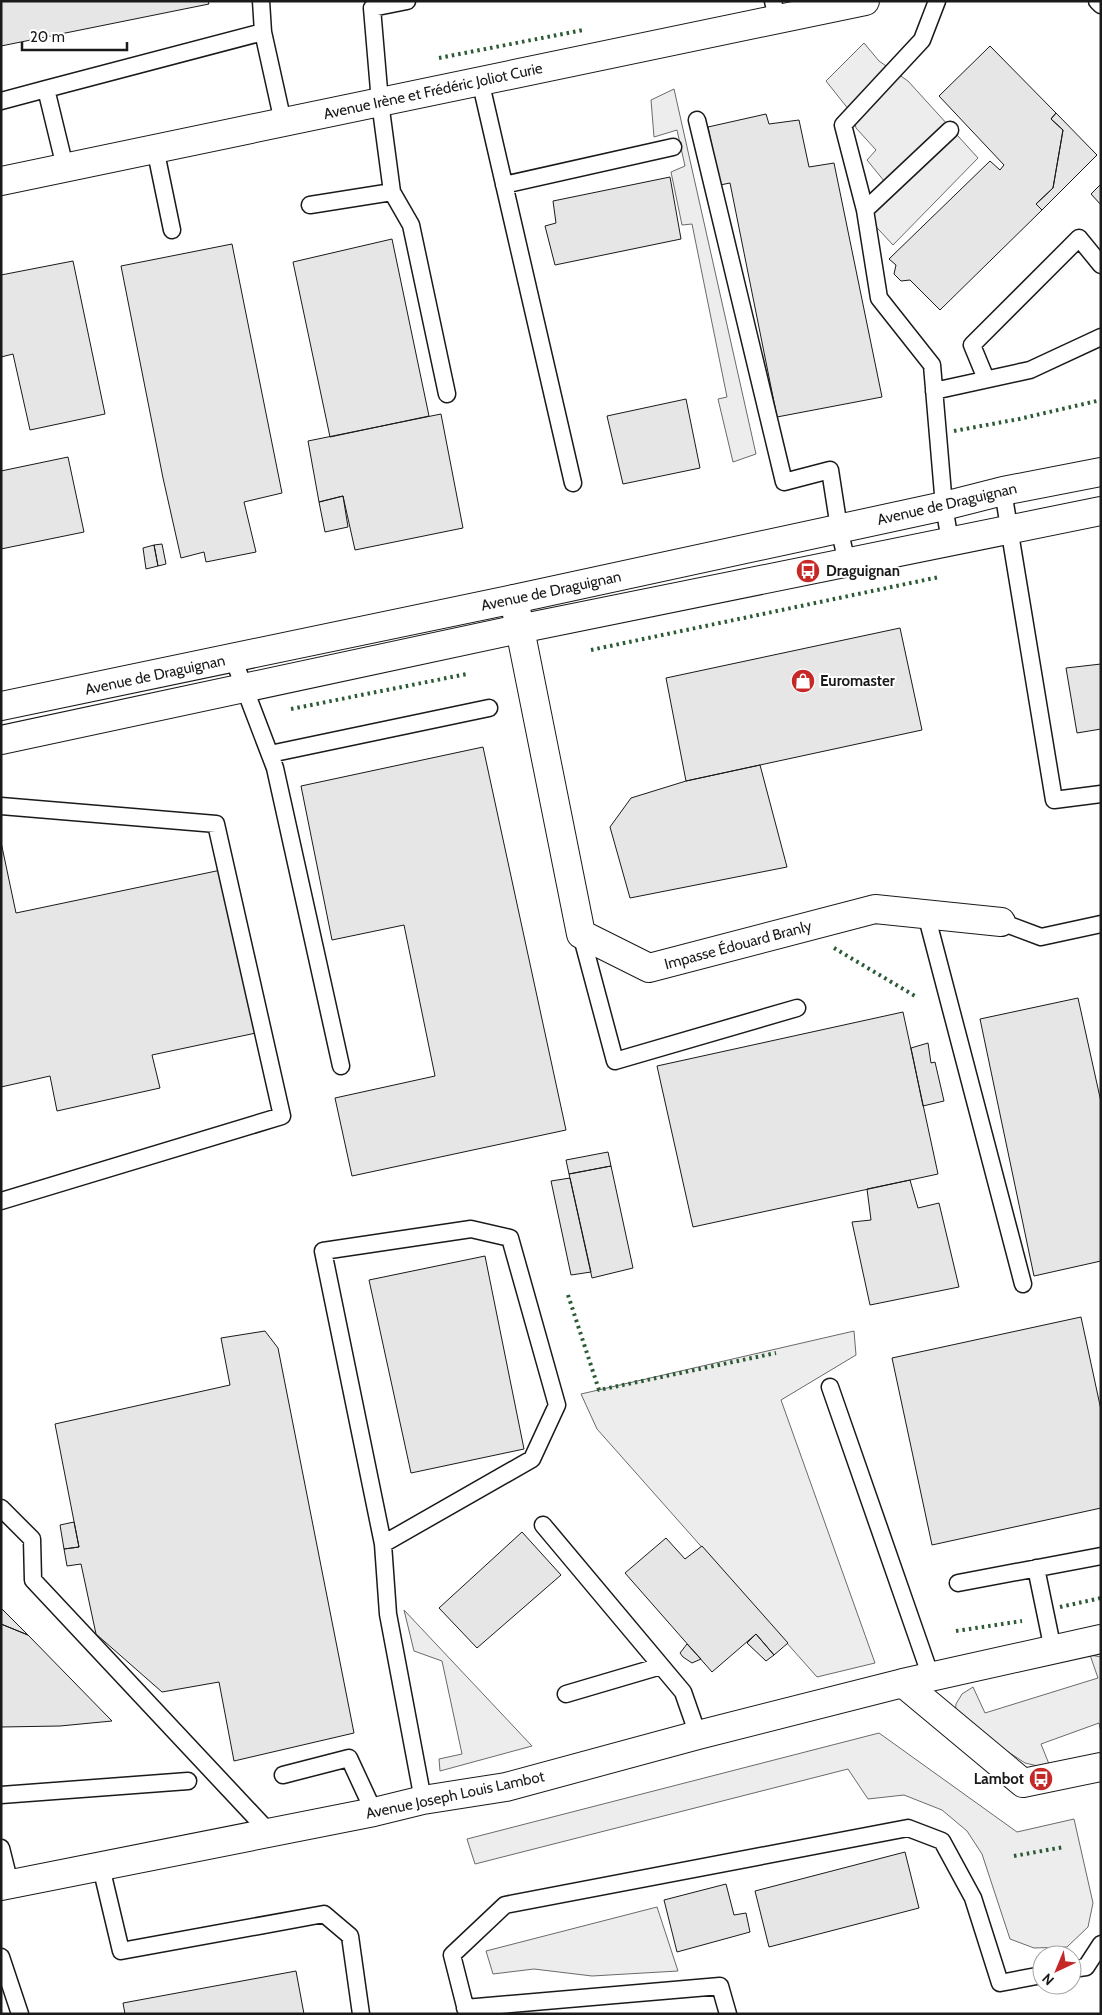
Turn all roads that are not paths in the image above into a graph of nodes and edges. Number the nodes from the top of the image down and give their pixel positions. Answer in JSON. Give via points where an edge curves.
{"nodes":[{"id":1,"x":261,"y":1,"type":"edge"},
{"id":2,"x":407,"y":1,"type":"edge"},
{"id":3,"x":865,"y":1,"type":"edge"},
{"id":4,"x":937,"y":1,"type":"edge"},
{"id":5,"x":1097,"y":1,"type":"edge"},
{"id":6,"x":370,"y":5,"type":"edge"},
{"id":7,"x":1101,"y":5,"type":"edge"},
{"id":8,"x":775,"y":10,"type":"edge"},
{"id":9,"x":263,"y":32,"type":"junction"},
{"id":10,"x":480,"y":80,"type":"junction"},
{"id":11,"x":46,"y":89,"type":"junction"},
{"id":12,"x":1,"y":100,"type":"edge"},
{"id":13,"x":380,"y":102,"type":"junction"},
{"id":14,"x":697,"y":120,"type":"dead end"},
{"id":15,"x":283,"y":122,"type":"junction"},
{"id":16,"x":950,"y":130,"type":"dead end"},
{"id":17,"x":673,"y":147,"type":"dead end"},
{"id":18,"x":155,"y":148,"type":"junction"},
{"id":19,"x":65,"y":168,"type":"junction"},
{"id":20,"x":1,"y":181,"type":"edge"},
{"id":21,"x":504,"y":185,"type":"junction"},
{"id":22,"x":392,"y":192,"type":"junction"},
{"id":23,"x":310,"y":205,"type":"dead end"},
{"id":24,"x":865,"y":210,"type":"junction"},
{"id":25,"x":172,"y":230,"type":"dead end"},
{"id":26,"x":1101,"y":265,"type":"edge"},
{"id":27,"x":1101,"y":337,"type":"edge"},
{"id":28,"x":986,"y":379,"type":"junction"},
{"id":29,"x":934,"y":390,"type":"junction"},
{"id":30,"x":448,"y":394,"type":"dead end"},
{"id":31,"x":1101,"y":472,"type":"edge"},
{"id":32,"x":573,"y":483,"type":"dead end"},
{"id":33,"x":1003,"y":491,"type":"junction"},
{"id":34,"x":944,"y":506,"type":"junction"},
{"id":35,"x":1101,"y":511,"type":"edge"},
{"id":36,"x":839,"y":528,"type":"junction"},
{"id":37,"x":1009,"y":530,"type":"junction"},
{"id":38,"x":950,"y":541,"type":"junction"},
{"id":39,"x":847,"y":563,"type":"junction"},
{"id":40,"x":514,"y":599,"type":"junction"},
{"id":41,"x":519,"y":629,"type":"junction"},
{"id":42,"x":233,"y":658,"type":"junction"},
{"id":43,"x":244,"y":687,"type":"junction"},
{"id":44,"x":1,"y":706,"type":"edge"},
{"id":45,"x":488,"y":708,"type":"dead end"},
{"id":46,"x":1,"y":740,"type":"edge"},
{"id":47,"x":270,"y":754,"type":"junction"},
{"id":48,"x":1101,"y":794,"type":"edge"},
{"id":49,"x":1,"y":806,"type":"edge"},
{"id":50,"x":926,"y":914,"type":"junction"},
{"id":51,"x":1001,"y":922,"type":"joint"},
{"id":52,"x":1101,"y":924,"type":"edge"},
{"id":53,"x":581,"y":934,"type":"junction"},
{"id":54,"x":797,"y":1008,"type":"dead end"},
{"id":55,"x":341,"y":1066,"type":"dead end"},
{"id":56,"x":1,"y":1201,"type":"edge"},
{"id":57,"x":1023,"y":1284,"type":"dead end"},
{"id":58,"x":830,"y":1387,"type":"dead end"},
{"id":59,"x":1,"y":1508,"type":"edge"},
{"id":60,"x":543,"y":1525,"type":"dead end"},
{"id":61,"x":382,"y":1544,"type":"junction"},
{"id":62,"x":1101,"y":1556,"type":"edge"},
{"id":63,"x":1036,"y":1568,"type":"junction"},
{"id":64,"x":958,"y":1583,"type":"dead end"},
{"id":65,"x":1101,"y":1639,"type":"edge"},
{"id":66,"x":1053,"y":1650,"type":"junction"},
{"id":67,"x":661,"y":1666,"type":"junction"},
{"id":68,"x":931,"y":1677,"type":"junction"},
{"id":69,"x":903,"y":1683,"type":"junction"},
{"id":70,"x":566,"y":1694,"type":"dead end"},
{"id":71,"x":698,"y":1735,"type":"junction"},
{"id":72,"x":1101,"y":1767,"type":"edge"},
{"id":73,"x":283,"y":1775,"type":"dead end"},
{"id":74,"x":188,"y":1781,"type":"dead end"},
{"id":75,"x":1,"y":1795,"type":"edge"},
{"id":76,"x":423,"y":1800,"type":"junction"},
{"id":77,"x":374,"y":1812,"type":"junction"},
{"id":78,"x":270,"y":1832,"type":"junction"},
{"id":79,"x":1,"y":1848,"type":"edge"},
{"id":80,"x":101,"y":1867,"type":"junction"},
{"id":81,"x":6,"y":1885,"type":"edge"},
{"id":82,"x":1101,"y":1944,"type":"edge"},
{"id":83,"x":1,"y":1957,"type":"edge"},
{"id":84,"x":1082,"y":1967,"type":"edge"},
{"id":85,"x":1032,"y":1977,"type":"edge"},
{"id":86,"x":466,"y":2011,"type":"edge"},
{"id":87,"x":20,"y":2014,"type":"edge"},
{"id":88,"x":362,"y":2014,"type":"edge"},
{"id":89,"x":728,"y":2014,"type":"edge"}],
"edges":[{"from":1,"to":9,"type":"lane"},
{"from":2,"to":6,"type":"lane"},
{"from":3,"to":8,"type":"street","name":"Avenue Irène et Frédéric Joliot Curie"},
{"from":4,"to":24,"type":"lane","via":[[922,40],[843,125]]},
{"from":5,"to":7,"type":"lane"},
{"from":6,"to":13,"type":"lane"},
{"from":8,"to":10,"type":"street","name":"Avenue Irène et Frédéric Joliot Curie"},
{"from":9,"to":11,"type":"lane"},
{"from":9,"to":15,"type":"lane"},
{"from":10,"to":13,"type":"street","name":"Avenue Irène et Frédéric Joliot Curie"},
{"from":10,"to":21,"type":"lane"},
{"from":11,"to":12,"type":"lane"},
{"from":11,"to":19,"type":"lane"},
{"from":13,"to":15,"type":"street","name":"Avenue Irène et Frédéric Joliot Curie"},
{"from":13,"to":22,"type":"lane"},
{"from":14,"to":36,"type":"lane","via":[[784,482],[830,470]]},
{"from":15,"to":18,"type":"street","name":"Avenue Irène et Frédéric Joliot Curie"},
{"from":16,"to":24,"type":"lane"},
{"from":17,"to":21,"type":"lane"},
{"from":18,"to":19,"type":"street","name":"Avenue Irène et Frédéric Joliot Curie"},
{"from":18,"to":25,"type":"lane"},
{"from":19,"to":20,"type":"street","name":"Avenue Irène et Frédéric Joliot Curie"},
{"from":21,"to":32,"type":"lane"},
{"from":22,"to":23,"type":"lane"},
{"from":22,"to":30,"type":"lane","via":[[411,225]]},
{"from":24,"to":29,"type":"lane","via":[[879,298],[932,365]]},
{"from":26,"to":28,"type":"lane","via":[[1079,238],[972,345]]},
{"from":27,"to":28,"type":"lane","via":[[1030,370]]},
{"from":28,"to":29,"type":"lane"},
{"from":29,"to":34,"type":"lane"},
{"from":31,"to":33,"type":"street","name":"Avenue de Draguignan"},
{"from":33,"to":34,"type":"street","name":"Avenue de Draguignan"},
{"from":33,"to":37,"type":"lane"},
{"from":34,"to":36,"type":"street","name":"Avenue de Draguignan"},
{"from":34,"to":38,"type":"lane"},
{"from":35,"to":37,"type":"street","name":"Avenue de Draguignan"},
{"from":36,"to":39,"type":"lane"},
{"from":36,"to":40,"type":"street","name":"Avenue de Draguignan"},
{"from":37,"to":38,"type":"street","name":"Avenue de Draguignan"},
{"from":37,"to":48,"type":"lane","via":[[1054,800]]},
{"from":38,"to":39,"type":"street","name":"Avenue de Draguignan"},
{"from":39,"to":41,"type":"street","name":"Avenue de Draguignan"},
{"from":40,"to":41,"type":"street"},
{"from":40,"to":42,"type":"street","name":"Avenue de Draguignan"},
{"from":41,"to":43,"type":"street","name":"Avenue de Draguignan"},
{"from":41,"to":53,"type":"street"},
{"from":42,"to":43,"type":"lane"},
{"from":42,"to":44,"type":"street","name":"Avenue de Draguignan"},
{"from":43,"to":46,"type":"street","name":"Avenue de Draguignan"},
{"from":43,"to":47,"type":"lane"},
{"from":45,"to":47,"type":"lane"},
{"from":47,"to":55,"type":"lane"},
{"from":49,"to":56,"type":"lane","via":[[216,824],[282,1116]]},
{"from":50,"to":51,"type":"street","name":"Impasse Édouard Branly"},
{"from":50,"to":53,"type":"street","name":"Impasse Édouard Branly","via":[[875,909],[649,968]]},
{"from":50,"to":57,"type":"lane"},
{"from":51,"to":52,"type":"lane","via":[[1041,938]]},
{"from":53,"to":54,"type":"lane","via":[[615,1061]]},
{"from":58,"to":68,"type":"lane"},
{"from":59,"to":78,"type":"lane","via":[[32,1539],[33,1580]]},
{"from":60,"to":67,"type":"lane"},
{"from":61,"to":61,"type":"lane","via":[[532,1459],[557,1405],[510,1238],[471,1229],[323,1251]]},
{"from":61,"to":76,"type":"lane","via":[[388,1614]]},
{"from":62,"to":63,"type":"lane"},
{"from":63,"to":64,"type":"lane"},
{"from":63,"to":66,"type":"lane"},
{"from":65,"to":66,"type":"street","name":"Avenue Joseph Louis Lambot"},
{"from":66,"to":68,"type":"street","name":"Avenue Joseph Louis Lambot"},
{"from":67,"to":70,"type":"lane"},
{"from":67,"to":71,"type":"lane","via":[[683,1692]]},
{"from":68,"to":69,"type":"street","name":"Avenue Joseph Louis Lambot"},
{"from":69,"to":71,"type":"street","name":"Avenue Joseph Louis Lambot"},
{"from":69,"to":72,"type":"street","via":[[1023,1783]]},
{"from":71,"to":76,"type":"street","name":"Avenue Joseph Louis Lambot","via":[[506,1787]]},
{"from":73,"to":77,"type":"lane","via":[[349,1758]]},
{"from":74,"to":75,"type":"lane"},
{"from":76,"to":77,"type":"street","name":"Avenue Joseph Louis Lambot"},
{"from":77,"to":78,"type":"street","name":"Avenue Joseph Louis Lambot"},
{"from":78,"to":80,"type":"street","name":"Avenue Joseph Louis Lambot"},
{"from":79,"to":81,"type":"lane"},
{"from":80,"to":81,"type":"street","name":"Avenue Joseph Louis Lambot"},
{"from":80,"to":88,"type":"lane","via":[[121,1951],[324,1914],[350,1936]]},
{"from":82,"to":84,"type":"lane","via":[[1086,1966]]},
{"from":83,"to":87,"type":"lane"},
{"from":85,"to":86,"type":"lane","via":[[1000,1983],[973,1898],[942,1842],[908,1828],[505,1905],[452,1955]]},
{"from":86,"to":89,"type":"lane","via":[[720,1986]]}]}
